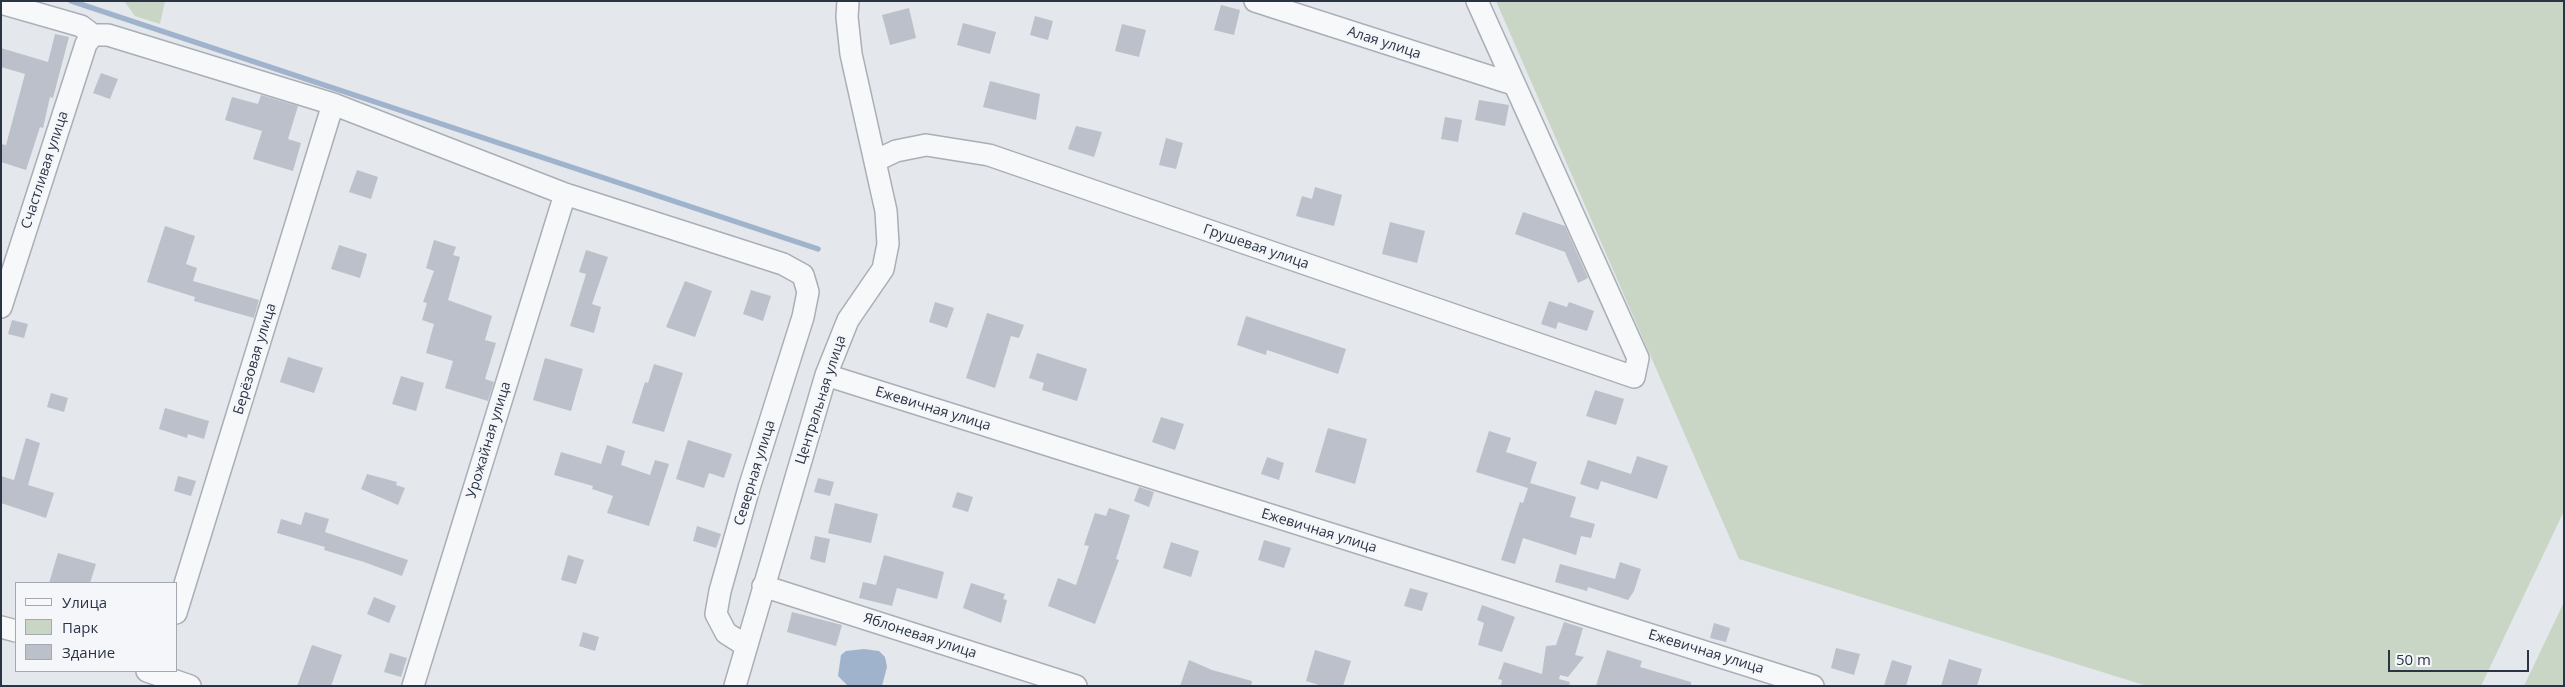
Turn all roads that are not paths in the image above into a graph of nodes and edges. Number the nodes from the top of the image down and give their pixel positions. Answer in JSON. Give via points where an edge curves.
{"nodes":[{"id":1,"x":848,"y":1,"type":"edge"},
{"id":2,"x":1255,"y":1,"type":"edge"},
{"id":3,"x":1477,"y":1,"type":"edge"},
{"id":4,"x":1,"y":3,"type":"edge"},
{"id":5,"x":93,"y":35,"type":"junction"},
{"id":6,"x":1513,"y":84,"type":"junction"},
{"id":7,"x":333,"y":104,"type":"junction"},
{"id":8,"x":875,"y":161,"type":"junction"},
{"id":9,"x":565,"y":194,"type":"junction"},
{"id":10,"x":1,"y":307,"type":"edge"},
{"id":11,"x":826,"y":375,"type":"junction"},
{"id":12,"x":763,"y":586,"type":"junction"},
{"id":13,"x":178,"y":607,"type":"edge"},
{"id":14,"x":1,"y":627,"type":"edge"},
{"id":15,"x":15,"y":631,"type":"edge"},
{"id":16,"x":745,"y":645,"type":"junction"},
{"id":17,"x":154,"y":672,"type":"edge"},
{"id":18,"x":190,"y":686,"type":"edge"},
{"id":19,"x":413,"y":686,"type":"edge"},
{"id":20,"x":735,"y":686,"type":"edge"},
{"id":21,"x":1076,"y":686,"type":"edge"},
{"id":22,"x":1813,"y":686,"type":"edge"}],
"edges":[{"from":1,"to":8,"type":"street","name":"Центральная улица","via":[[851,54]]},
{"from":2,"to":6,"type":"street","name":"Алая улица"},
{"from":3,"to":6,"type":"street"},
{"from":4,"to":5,"type":"street","via":[[81,26]]},
{"from":5,"to":7,"type":"street","via":[[108,35]]},
{"from":5,"to":10,"type":"street","name":"Счастливая улица","via":[[86,44]]},
{"from":6,"to":8,"type":"street","name":"Грушевая улица","via":[[1638,358],[1634,377],[990,155],[926,145]]},
{"from":7,"to":9,"type":"street"},
{"from":7,"to":13,"type":"street","name":"Берёзовая улица"},
{"from":8,"to":11,"type":"street","name":"Центральная улица","via":[[886,211],[888,244],[883,269],[848,320]]},
{"from":9,"to":16,"type":"street","name":"Северная улица","via":[[783,264],[803,275],[808,292],[803,317],[749,488],[716,614],[726,633]]},
{"from":9,"to":19,"type":"street","name":"Урожайная улица"},
{"from":11,"to":12,"type":"street","name":"Центральная улица"},
{"from":11,"to":22,"type":"street","name":"Ежевичная улица"},
{"from":12,"to":16,"type":"street","name":"Центральная улица"},
{"from":12,"to":21,"type":"street","name":"Яблоневая улица"},
{"from":14,"to":15,"type":"street"},
{"from":16,"to":20,"type":"street","name":"Центральная улица"},
{"from":17,"to":18,"type":"street"}]}
